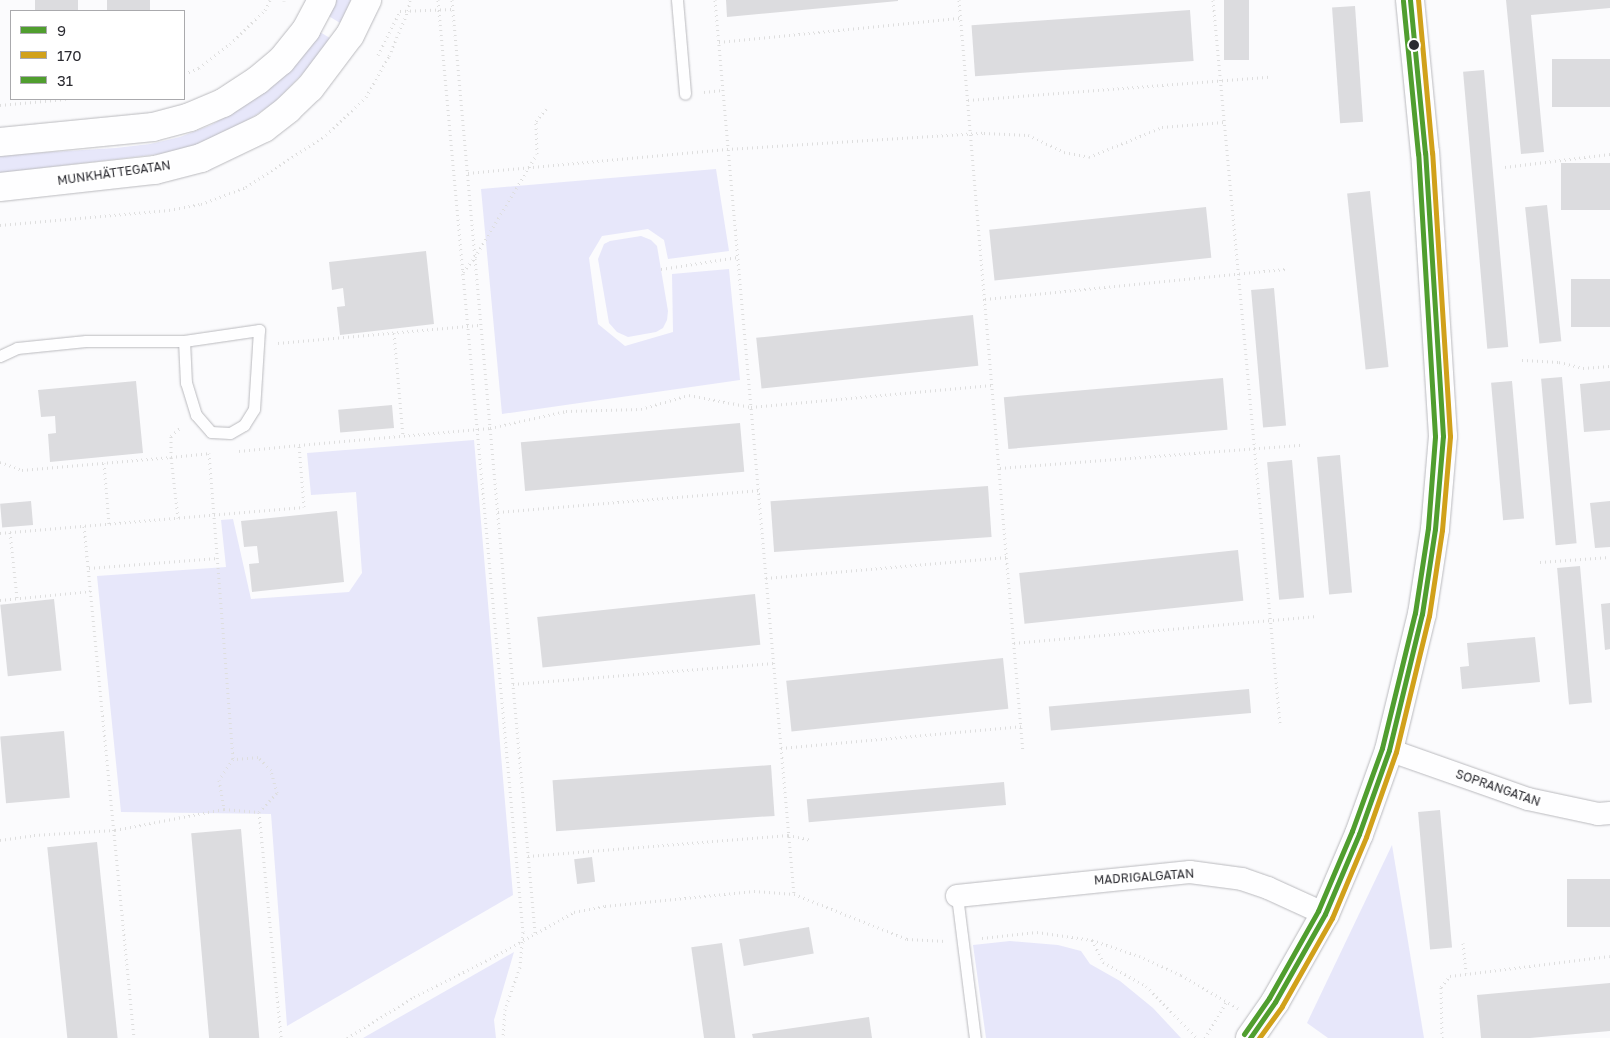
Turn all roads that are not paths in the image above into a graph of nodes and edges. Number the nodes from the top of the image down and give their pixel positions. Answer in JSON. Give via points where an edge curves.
{"nodes":[{"id":1,"x":322,"y":0,"type":"edge"},
{"id":2,"x":366,"y":0,"type":"edge"},
{"id":3,"x":677,"y":0,"type":"edge"},
{"id":4,"x":1410,"y":0,"type":"edge"},
{"id":5,"x":685,"y":94,"type":"dead end"},
{"id":6,"x":0,"y":142,"type":"edge"},
{"id":7,"x":0,"y":187,"type":"edge"},
{"id":8,"x":184,"y":341,"type":"junction"},
{"id":9,"x":0,"y":356,"type":"edge"},
{"id":10,"x":1389,"y":750,"type":"junction"},
{"id":11,"x":1610,"y":813,"type":"edge"},
{"id":12,"x":957,"y":896,"type":"joint"},
{"id":13,"x":1325,"y":914,"type":"junction"},
{"id":14,"x":975,"y":1038,"type":"edge"},
{"id":15,"x":1250,"y":1038,"type":"edge"}],
"edges":[{"from":1,"to":6,"type":"street","via":[[306,30],[281,61],[223,103],[190,117],[153,127]]},
{"from":2,"to":7,"type":"street","name":"MUNKHÄTTEGATAN","via":[[350,35],[310,88],[264,128],[201,158],[155,170]]},
{"from":3,"to":5,"type":"lane"},
{"from":4,"to":10,"type":"street","via":[[1425,153],[1443,436],[1435,529],[1422,614]]},
{"from":8,"to":8,"type":"lane","via":[[186,383],[196,415],[211,432],[230,433],[244,425],[254,409],[259,330]]},
{"from":8,"to":9,"type":"lane","via":[[86,341],[17,348]]},
{"from":10,"to":11,"type":"street","name":"SOPRANGATAN","via":[[1545,804],[1598,814]]},
{"from":10,"to":13,"type":"street","via":[[1359,834]]},
{"from":12,"to":13,"type":"street","name":"MADRIGALGATAN","via":[[1190,872],[1242,879]]},
{"from":12,"to":14,"type":"lane"},
{"from":13,"to":15,"type":"street","via":[[1275,1002]]}]}
